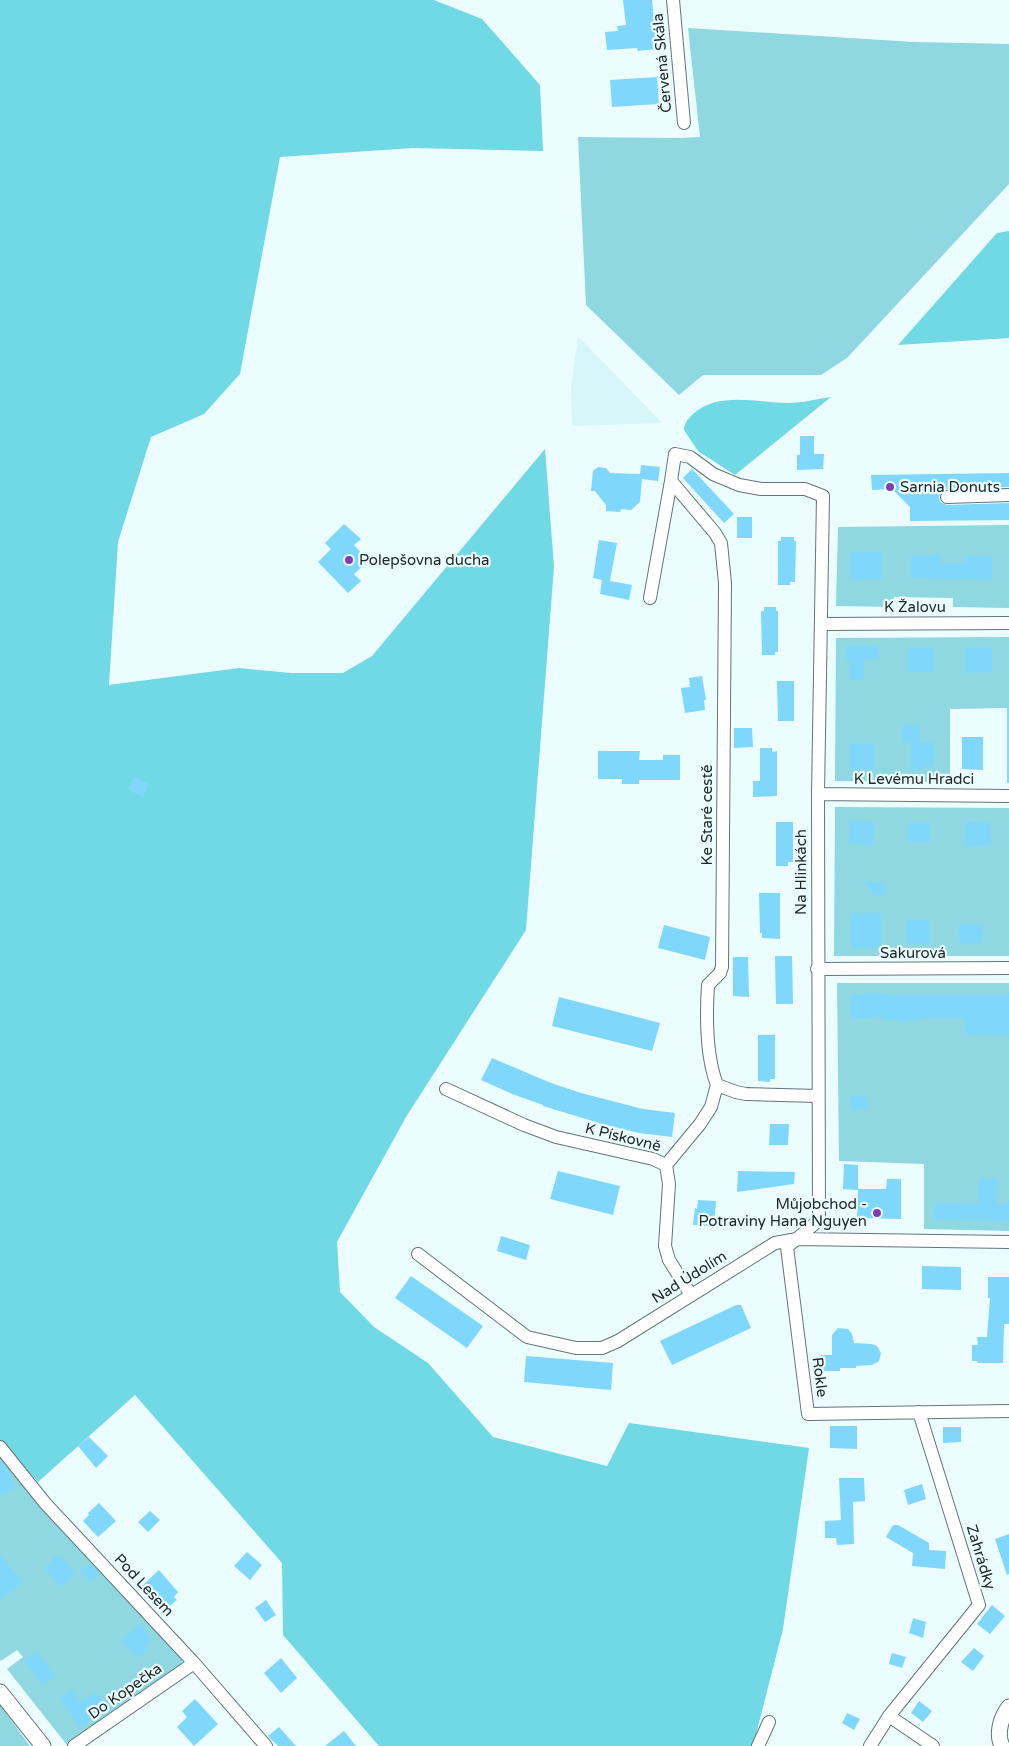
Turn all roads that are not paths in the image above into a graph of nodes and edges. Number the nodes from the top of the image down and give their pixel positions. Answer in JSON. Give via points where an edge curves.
{"nodes":[{"id":1,"x":673,"y":0,"type":"edge"},
{"id":2,"x":684,"y":124,"type":"dead end"},
{"id":3,"x":671,"y":481,"type":"junction"},
{"id":4,"x":1009,"y":495,"type":"edge"},
{"id":5,"x":947,"y":497,"type":"dead end"},
{"id":6,"x":650,"y":598,"type":"dead end"},
{"id":7,"x":1009,"y":623,"type":"edge"},
{"id":8,"x":821,"y":624,"type":"junction"},
{"id":9,"x":818,"y":794,"type":"junction"},
{"id":10,"x":1009,"y":796,"type":"edge"},
{"id":11,"x":1009,"y":968,"type":"edge"},
{"id":12,"x":817,"y":969,"type":"junction"},
{"id":13,"x":717,"y":1085,"type":"junction"},
{"id":14,"x":446,"y":1089,"type":"dead end"},
{"id":15,"x":818,"y":1096,"type":"junction"},
{"id":16,"x":666,"y":1165,"type":"junction"},
{"id":17,"x":797,"y":1239,"type":"junction"},
{"id":18,"x":1009,"y":1242,"type":"edge"},
{"id":19,"x":418,"y":1254,"type":"dead end"},
{"id":20,"x":692,"y":1296,"type":"junction"},
{"id":21,"x":1009,"y":1411,"type":"edge"},
{"id":22,"x":919,"y":1412,"type":"junction"},
{"id":23,"x":0,"y":1447,"type":"edge"},
{"id":24,"x":194,"y":1663,"type":"junction"},
{"id":25,"x":0,"y":1692,"type":"edge"},
{"id":26,"x":1009,"y":1707,"type":"edge"},
{"id":27,"x":889,"y":1716,"type":"junction"},
{"id":28,"x":769,"y":1722,"type":"dead end"},
{"id":29,"x":43,"y":1746,"type":"edge"},
{"id":30,"x":74,"y":1746,"type":"edge"},
{"id":31,"x":266,"y":1746,"type":"edge"},
{"id":32,"x":758,"y":1746,"type":"edge"},
{"id":33,"x":870,"y":1746,"type":"edge"},
{"id":34,"x":933,"y":1746,"type":"edge"},
{"id":35,"x":1002,"y":1746,"type":"edge"}],
"edges":[{"from":1,"to":2,"type":"street","name":"Červená Skála"},
{"from":3,"to":6,"type":"street"},
{"from":3,"to":8,"type":"street","name":"Na Hlinkách","via":[[675,454],[690,457],[714,474],[739,485],[761,489],[805,489],[823,496]]},
{"from":3,"to":13,"type":"street","name":"Ke Staré cestě","via":[[721,543],[725,583],[722,967],[708,985],[707,996],[710,1058]]},
{"from":4,"to":5,"type":"street"},
{"from":7,"to":8,"type":"street","name":"K Žalovu"},
{"from":8,"to":9,"type":"street","name":"Na Hlinkách"},
{"from":9,"to":10,"type":"street","name":"K Levému Hradci"},
{"from":9,"to":12,"type":"street","name":"Na Hlinkách"},
{"from":11,"to":12,"type":"street","name":"Sakurová"},
{"from":12,"to":15,"type":"street","name":"Na Hlinkách"},
{"from":13,"to":15,"type":"street","via":[[746,1094]]},
{"from":13,"to":16,"type":"street","via":[[700,1124]]},
{"from":14,"to":16,"type":"street","name":"K Pískovně","via":[[556,1137],[653,1159]]},
{"from":15,"to":17,"type":"street","name":"Na Hlinkách","via":[[819,1220]]},
{"from":16,"to":20,"type":"street","name":"K Pískovně","via":[[669,1184],[665,1246],[669,1260]]},
{"from":17,"to":18,"type":"street","name":"Nad Údolím"},
{"from":17,"to":20,"type":"street","name":"Nad Údolím","via":[[775,1243]]},
{"from":17,"to":22,"type":"street","name":"Rokle","via":[[787,1247],[808,1414]]},
{"from":19,"to":20,"type":"street","name":"Nad Údolím","via":[[527,1337],[576,1348],[602,1348],[618,1341]]},
{"from":21,"to":22,"type":"street"},
{"from":22,"to":27,"type":"street","name":"Zahrádky","via":[[979,1605]]},
{"from":23,"to":24,"type":"street","name":"Pod Lesem","via":[[44,1502]]},
{"from":24,"to":30,"type":"street","name":"Do Kopečka"},
{"from":24,"to":31,"type":"street","name":"Pod Lesem"},
{"from":25,"to":29,"type":"street"},
{"from":26,"to":35,"type":"street","via":[[999,1728]]},
{"from":27,"to":33,"type":"street","name":"Zahrádky"},
{"from":27,"to":34,"type":"street"},
{"from":28,"to":32,"type":"street"}]}
